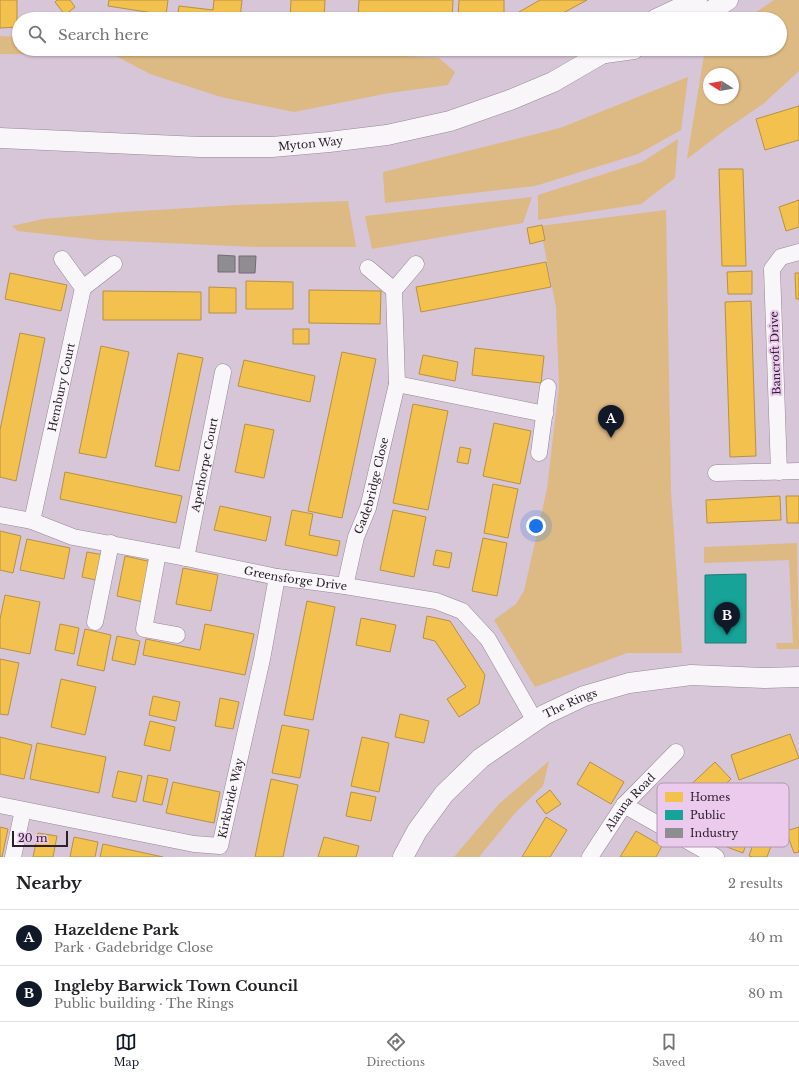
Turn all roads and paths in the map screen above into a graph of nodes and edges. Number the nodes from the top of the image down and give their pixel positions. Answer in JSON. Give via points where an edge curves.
{"nodes":[{"id":1,"x":672,"y":0,"type":"edge"},
{"id":2,"x":697,"y":0,"type":"edge"},
{"id":3,"x":728,"y":0,"type":"edge"},
{"id":4,"x":657,"y":12,"type":"edge"},
{"id":5,"x":671,"y":12,"type":"edge"},
{"id":6,"x":709,"y":12,"type":"edge"},
{"id":7,"x":598,"y":56,"type":"edge"},
{"id":8,"x":0,"y":138,"type":"edge"},
{"id":9,"x":799,"y":252,"type":"edge"},
{"id":10,"x":62,"y":259,"type":"dead end"},
{"id":11,"x":114,"y":264,"type":"dead end"},
{"id":12,"x":416,"y":264,"type":"dead end"},
{"id":13,"x":368,"y":268,"type":"dead end"},
{"id":14,"x":83,"y":288,"type":"junction"},
{"id":15,"x":394,"y":290,"type":"junction"},
{"id":16,"x":223,"y":372,"type":"dead end"},
{"id":17,"x":397,"y":384,"type":"junction"},
{"id":18,"x":548,"y":387,"type":"dead end"},
{"id":19,"x":545,"y":414,"type":"junction"},
{"id":20,"x":539,"y":453,"type":"dead end"},
{"id":21,"x":799,"y":471,"type":"edge"},
{"id":22,"x":779,"y":472,"type":"junction"},
{"id":23,"x":716,"y":473,"type":"dead end"},
{"id":24,"x":0,"y":515,"type":"edge"},
{"id":25,"x":32,"y":521,"type":"junction"},
{"id":26,"x":111,"y":543,"type":"junction"},
{"id":27,"x":158,"y":553,"type":"junction"},
{"id":28,"x":186,"y":558,"type":"junction"},
{"id":29,"x":277,"y":577,"type":"junction"},
{"id":30,"x":345,"y":586,"type":"junction"},
{"id":31,"x":95,"y":622,"type":"dead end"},
{"id":32,"x":177,"y":635,"type":"dead end"},
{"id":33,"x":799,"y":677,"type":"edge"},
{"id":34,"x":536,"y":721,"type":"junction"},
{"id":35,"x":676,"y":752,"type":"dead end"},
{"id":36,"x":0,"y":805,"type":"edge"},
{"id":37,"x":624,"y":805,"type":"junction"},
{"id":38,"x":23,"y":810,"type":"junction"},
{"id":39,"x":657,"y":824,"type":"edge"},
{"id":40,"x":698,"y":847,"type":"edge"},
{"id":41,"x":192,"y":851,"type":"edge"},
{"id":42,"x":13,"y":857,"type":"edge"},
{"id":43,"x":403,"y":857,"type":"edge"},
{"id":44,"x":590,"y":857,"type":"edge"},
{"id":45,"x":716,"y":857,"type":"edge"}],
"edges":[{"from":1,"to":4,"type":"street"},
{"from":2,"to":5,"type":"street"},
{"from":3,"to":6,"type":"street"},
{"from":7,"to":8,"type":"street","name":"Myton Way","via":[[553,82],[510,100],[450,121],[387,135],[272,147],[200,147]]},
{"from":9,"to":22,"type":"street","name":"Bancroft Drive","via":[[781,257],[772,269]]},
{"from":10,"to":14,"type":"street"},
{"from":11,"to":14,"type":"street"},
{"from":12,"to":15,"type":"street"},
{"from":13,"to":15,"type":"street"},
{"from":14,"to":25,"type":"street","name":"Hembury Court"},
{"from":15,"to":17,"type":"street","name":"Gadebridge Close"},
{"from":16,"to":28,"type":"street","name":"Apethorpe Court"},
{"from":17,"to":19,"type":"street"},
{"from":17,"to":30,"type":"street","name":"Gadebridge Close","via":[[368,508],[356,537]]},
{"from":18,"to":19,"type":"street"},
{"from":19,"to":20,"type":"street"},
{"from":21,"to":22,"type":"street"},
{"from":22,"to":23,"type":"street"},
{"from":24,"to":25,"type":"street","name":"Greensforge Drive"},
{"from":25,"to":26,"type":"street","name":"Greensforge Drive","via":[[73,537]]},
{"from":26,"to":27,"type":"street","name":"Greensforge Drive"},
{"from":26,"to":31,"type":"street"},
{"from":27,"to":28,"type":"street","name":"Greensforge Drive"},
{"from":27,"to":32,"type":"street","via":[[144,629]]},
{"from":28,"to":29,"type":"street","name":"Greensforge Drive"},
{"from":29,"to":30,"type":"street","name":"Greensforge Drive"},
{"from":29,"to":41,"type":"street","name":"Kirkbride Way","via":[[262,659],[220,846]]},
{"from":30,"to":34,"type":"street","name":"Greensforge Drive","via":[[436,601],[462,611],[488,639]]},
{"from":33,"to":34,"type":"street","name":"The Rings","via":[[691,675],[629,683],[584,696]]},
{"from":34,"to":43,"type":"street","name":"The Rings","via":[[481,758],[444,794]]},
{"from":35,"to":37,"type":"street","name":"Alauna Road"},
{"from":36,"to":38,"type":"street","name":"Kirkbride Way"},
{"from":37,"to":39,"type":"street"},
{"from":37,"to":44,"type":"street","name":"Alauna Road"},
{"from":38,"to":41,"type":"street","name":"Kirkbride Way"},
{"from":38,"to":42,"type":"street"},
{"from":40,"to":45,"type":"street"}]}
